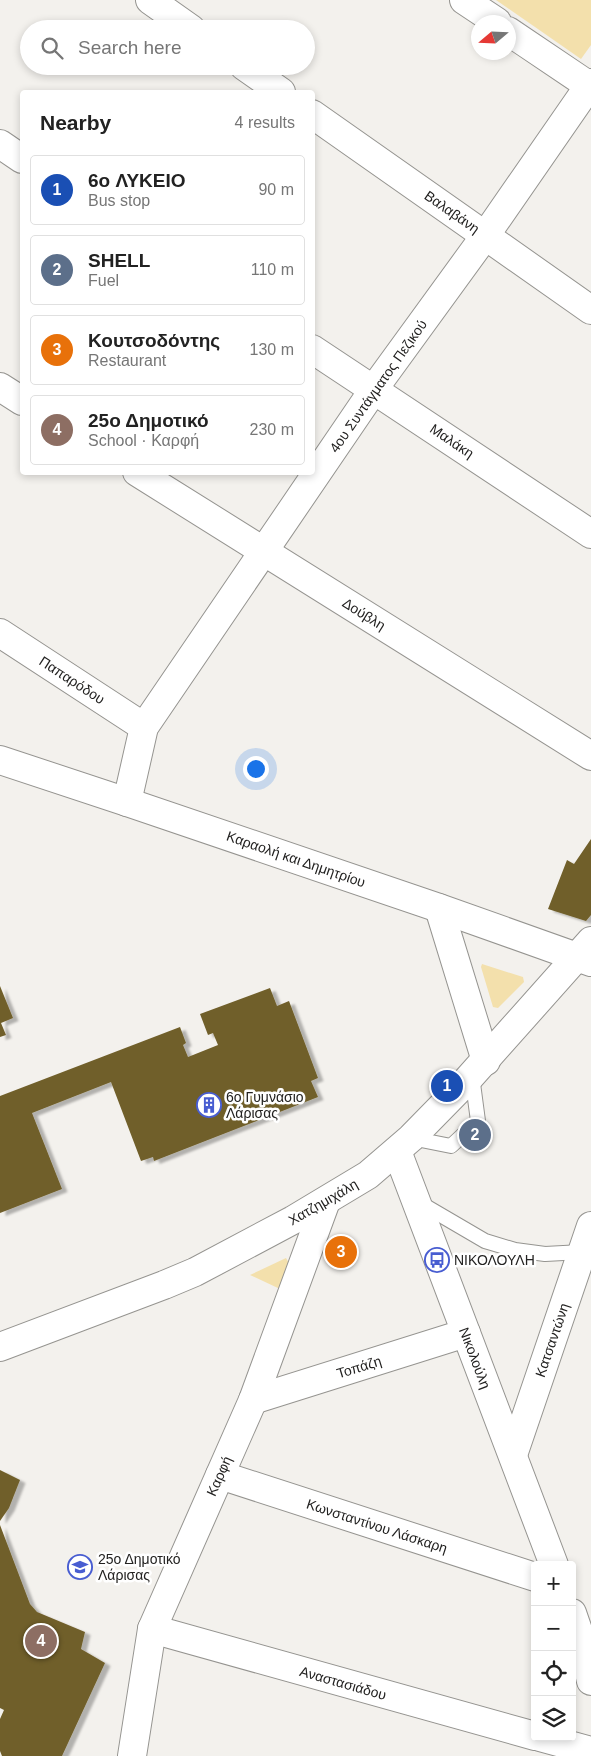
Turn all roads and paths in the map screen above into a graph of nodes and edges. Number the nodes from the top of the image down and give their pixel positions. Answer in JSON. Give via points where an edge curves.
{"nodes":[{"id":1,"x":150,"y":0,"type":"edge"},
{"id":2,"x":464,"y":0,"type":"edge"},
{"id":3,"x":486,"y":15,"type":"edge"},
{"id":4,"x":178,"y":20,"type":"edge"},
{"id":5,"x":516,"y":36,"type":"edge"},
{"id":6,"x":257,"y":75,"type":"edge"},
{"id":7,"x":590,"y":85,"type":"edge"},
{"id":8,"x":278,"y":90,"type":"edge"},
{"id":9,"x":315,"y":116,"type":"edge"},
{"id":10,"x":0,"y":144,"type":"edge"},
{"id":11,"x":20,"y":158,"type":"edge"},
{"id":12,"x":485,"y":236,"type":"junction"},
{"id":13,"x":591,"y":310,"type":"edge"},
{"id":14,"x":315,"y":351,"type":"edge"},
{"id":15,"x":0,"y":387,"type":"edge"},
{"id":16,"x":375,"y":389,"type":"junction"},
{"id":17,"x":20,"y":400,"type":"edge"},
{"id":18,"x":142,"y":475,"type":"edge"},
{"id":19,"x":591,"y":534,"type":"edge"},
{"id":20,"x":264,"y":552,"type":"junction"},
{"id":21,"x":0,"y":633,"type":"edge"},
{"id":22,"x":144,"y":727,"type":"junction"},
{"id":23,"x":591,"y":756,"type":"edge"},
{"id":24,"x":0,"y":760,"type":"edge"},
{"id":25,"x":127,"y":802,"type":"junction"},
{"id":26,"x":439,"y":908,"type":"junction"},
{"id":27,"x":586,"y":954,"type":"edge"},
{"id":28,"x":479,"y":1068,"type":"junction"},
{"id":29,"x":404,"y":1144,"type":"junction"},
{"id":30,"x":326,"y":1201,"type":"junction"},
{"id":31,"x":417,"y":1201,"type":"junction"},
{"id":32,"x":591,"y":1226,"type":"edge"},
{"id":33,"x":582,"y":1252,"type":"junction"},
{"id":34,"x":466,"y":1333,"type":"junction"},
{"id":35,"x":0,"y":1346,"type":"edge"},
{"id":36,"x":252,"y":1400,"type":"junction"},
{"id":37,"x":513,"y":1455,"type":"junction"},
{"id":38,"x":220,"y":1475,"type":"junction"},
{"id":39,"x":553,"y":1561,"type":"edge"},
{"id":40,"x":531,"y":1576,"type":"edge"},
{"id":41,"x":576,"y":1625,"type":"edge"},
{"id":42,"x":152,"y":1629,"type":"junction"},
{"id":43,"x":591,"y":1681,"type":"edge"},
{"id":44,"x":531,"y":1735,"type":"edge"},
{"id":45,"x":555,"y":1741,"type":"edge"},
{"id":46,"x":591,"y":1751,"type":"edge"},
{"id":47,"x":132,"y":1756,"type":"edge"}],
"edges":[{"from":1,"to":4,"type":"street"},
{"from":2,"to":3,"type":"street"},
{"from":5,"to":7,"type":"street"},
{"from":6,"to":8,"type":"street"},
{"from":7,"to":12,"type":"street","name":"4ου Συντάγματος Πεζικού"},
{"from":9,"to":12,"type":"street","name":"Βαλαβάνη"},
{"from":10,"to":11,"type":"street"},
{"from":12,"to":13,"type":"street","name":"Βαλαβάνη"},
{"from":12,"to":16,"type":"street","name":"4ου Συντάγματος Πεζικού"},
{"from":14,"to":16,"type":"street","name":"Μαλάκη"},
{"from":15,"to":17,"type":"street"},
{"from":16,"to":19,"type":"street","name":"Μαλάκη"},
{"from":16,"to":20,"type":"street","name":"4ου Συντάγματος Πεζικού"},
{"from":18,"to":20,"type":"street","name":"Δούβλη"},
{"from":20,"to":22,"type":"street","name":"4ου Συντάγματος Πεζικού"},
{"from":20,"to":23,"type":"street","name":"Δούβλη"},
{"from":21,"to":22,"type":"street","name":"Παπαρόδου"},
{"from":22,"to":25,"type":"street","name":"4ου Συντάγματος Πεζικού"},
{"from":24,"to":25,"type":"street","name":"Καραολή και Δημητρίου"},
{"from":25,"to":26,"type":"street","name":"Καραολή και Δημητρίου"},
{"from":26,"to":27,"type":"street","name":"Καραολή και Δημητρίου"},
{"from":26,"to":28,"type":"street"},
{"from":27,"to":28,"type":"street","name":"Χατζημιχάλη"},
{"from":28,"to":29,"type":"street","name":"Χατζημιχάλη"},
{"from":29,"to":30,"type":"street","name":"Χατζημιχάλη","via":[[368,1175]]},
{"from":29,"to":31,"type":"street","name":"Νικολούλη"},
{"from":30,"to":35,"type":"street","name":"Χατζημιχάλη","via":[[177,1280]]},
{"from":30,"to":36,"type":"street","name":"Καρφή"},
{"from":31,"to":33,"type":"lane","via":[[485,1241],[545,1254]]},
{"from":31,"to":34,"type":"street","name":"Νικολούλη"},
{"from":32,"to":33,"type":"street","name":"Κατσαντώνη"},
{"from":33,"to":37,"type":"street","name":"Κατσαντώνη"},
{"from":34,"to":36,"type":"street","name":"Τοπάζη"},
{"from":34,"to":37,"type":"street","name":"Νικολούλη"},
{"from":36,"to":38,"type":"street","name":"Καρφή"},
{"from":37,"to":39,"type":"street","name":"Νικολούλη"},
{"from":38,"to":40,"type":"street","name":"Κωνσταντίνου Λάσκαρη"},
{"from":38,"to":42,"type":"street","name":"Καρφή"},
{"from":41,"to":43,"type":"street"},
{"from":42,"to":44,"type":"street","name":"Αναστασιάδου"},
{"from":42,"to":47,"type":"street","name":"Καρφή"},
{"from":45,"to":46,"type":"street"}]}
